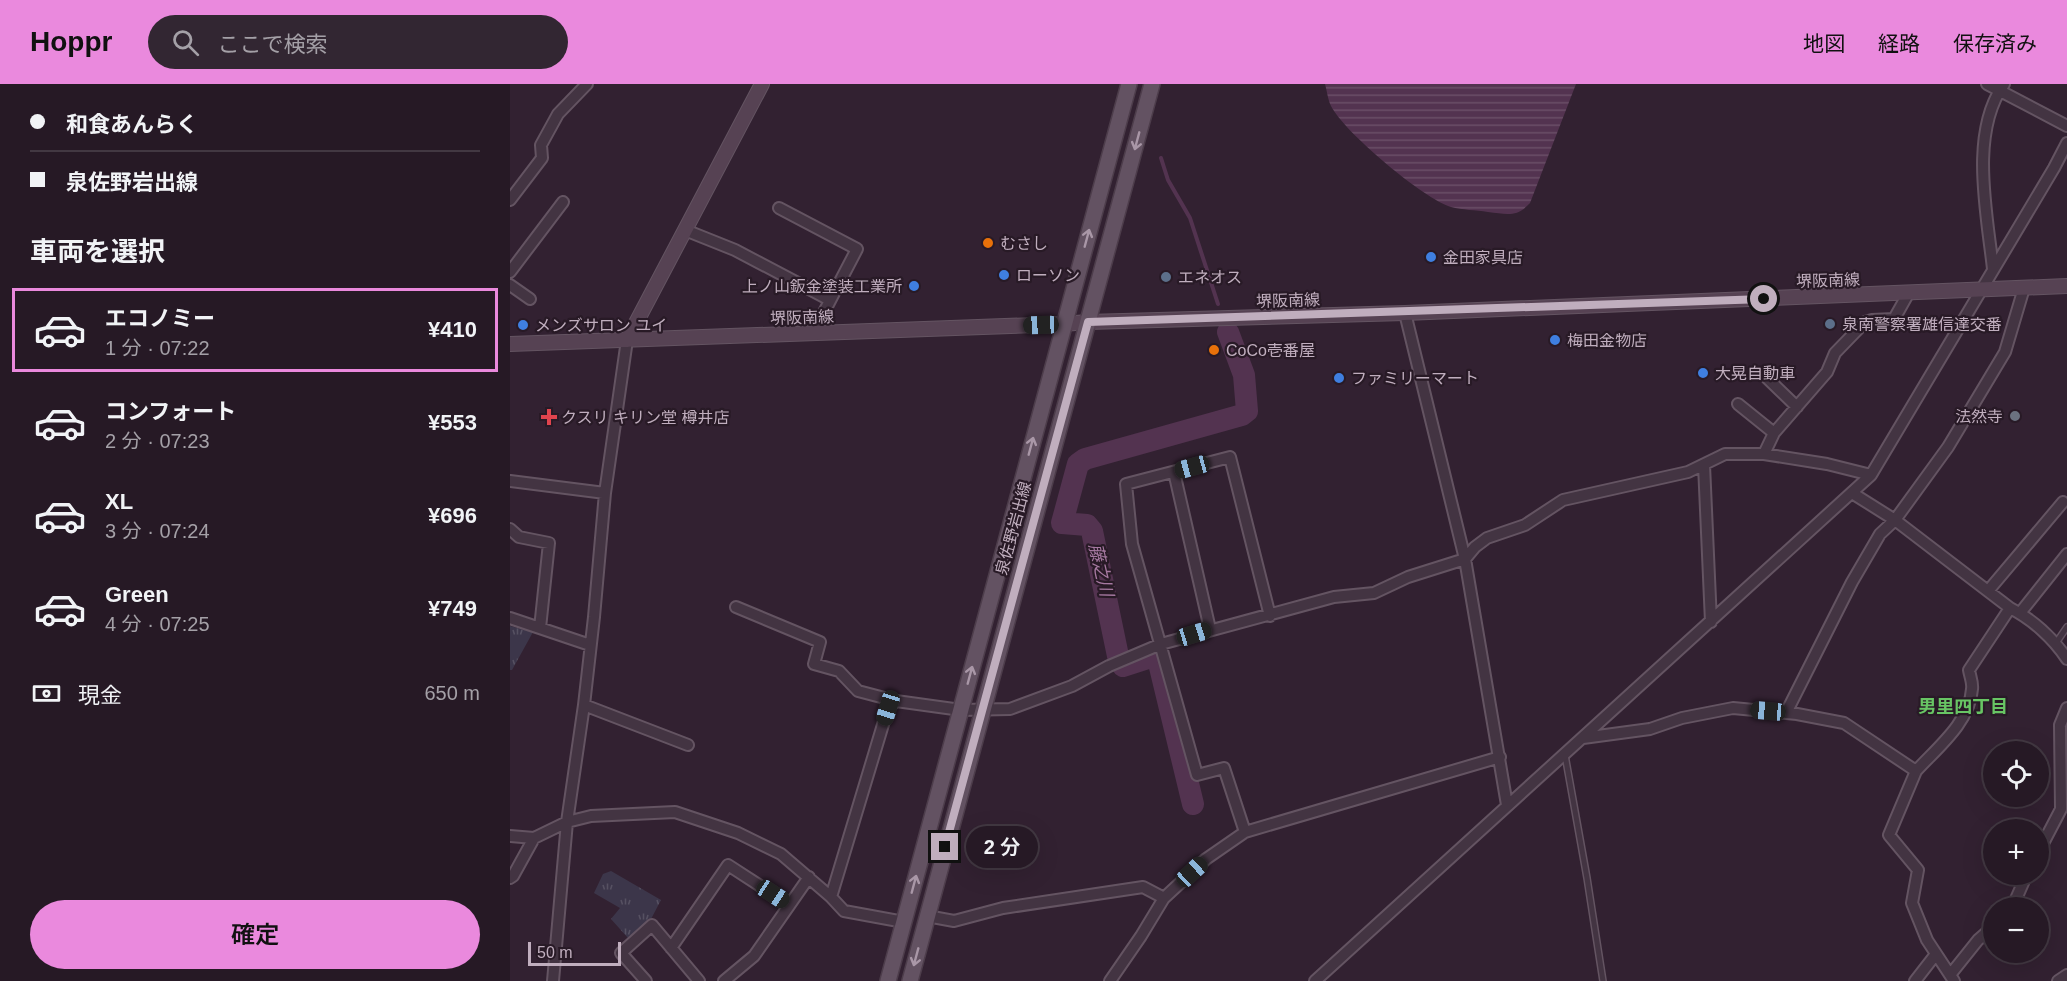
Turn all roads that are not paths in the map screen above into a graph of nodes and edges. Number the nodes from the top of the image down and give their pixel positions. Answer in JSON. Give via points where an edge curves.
{"nodes":[{"id":1,"x":587,"y":84,"type":"edge"},
{"id":2,"x":762,"y":84,"type":"edge"},
{"id":3,"x":1129,"y":84,"type":"edge"},
{"id":4,"x":1152,"y":84,"type":"edge"},
{"id":5,"x":1988,"y":84,"type":"edge"},
{"id":6,"x":2002,"y":87,"type":"edge"},
{"id":7,"x":2067,"y":126,"type":"edge"},
{"id":8,"x":2067,"y":143,"type":"edge"},
{"id":9,"x":510,"y":200,"type":"edge"},
{"id":10,"x":563,"y":202,"type":"dead end"},
{"id":11,"x":779,"y":208,"type":"dead end"},
{"id":12,"x":685,"y":230,"type":"junction"},
{"id":13,"x":1993,"y":270,"type":"junction"},
{"id":14,"x":510,"y":272,"type":"edge"},
{"id":15,"x":510,"y":285,"type":"edge"},
{"id":16,"x":2067,"y":286,"type":"edge"},
{"id":17,"x":2025,"y":288,"type":"junction"},
{"id":18,"x":1980,"y":291,"type":"junction"},
{"id":19,"x":1908,"y":294,"type":"junction"},
{"id":20,"x":530,"y":299,"type":"dead end"},
{"id":21,"x":830,"y":300,"type":"junction"},
{"id":22,"x":1405,"y":313,"type":"junction"},
{"id":23,"x":1088,"y":322,"type":"junction"},
{"id":24,"x":1063,"y":324,"type":"junction"},
{"id":25,"x":816,"y":333,"type":"junction"},
{"id":26,"x":627,"y":340,"type":"junction"},
{"id":27,"x":510,"y":344,"type":"edge"},
{"id":28,"x":1767,"y":378,"type":"dead end"},
{"id":29,"x":1738,"y":404,"type":"dead end"},
{"id":30,"x":1797,"y":407,"type":"junction"},
{"id":31,"x":1774,"y":434,"type":"junction"},
{"id":32,"x":1764,"y":454,"type":"junction"},
{"id":33,"x":1704,"y":465,"type":"junction"},
{"id":34,"x":1174,"y":472,"type":"junction"},
{"id":35,"x":1871,"y":475,"type":"junction"},
{"id":36,"x":510,"y":481,"type":"edge"},
{"id":37,"x":605,"y":493,"type":"junction"},
{"id":38,"x":1852,"y":493,"type":"junction"},
{"id":39,"x":2063,"y":502,"type":"dead end"},
{"id":40,"x":1895,"y":520,"type":"junction"},
{"id":41,"x":510,"y":529,"type":"edge"},
{"id":42,"x":2067,"y":554,"type":"edge"},
{"id":43,"x":1465,"y":559,"type":"junction"},
{"id":44,"x":1988,"y":591,"type":"junction"},
{"id":45,"x":736,"y":607,"type":"dead end"},
{"id":46,"x":2015,"y":611,"type":"junction"},
{"id":47,"x":1270,"y":616,"type":"junction"},
{"id":48,"x":510,"y":618,"type":"edge"},
{"id":49,"x":1711,"y":622,"type":"junction"},
{"id":50,"x":2067,"y":627,"type":"edge"},
{"id":51,"x":540,"y":628,"type":"junction"},
{"id":52,"x":1210,"y":629,"type":"junction"},
{"id":53,"x":2056,"y":643,"type":"junction"},
{"id":54,"x":1161,"y":644,"type":"junction"},
{"id":55,"x":590,"y":645,"type":"junction"},
{"id":56,"x":2067,"y":659,"type":"edge"},
{"id":57,"x":896,"y":700,"type":"junction"},
{"id":58,"x":584,"y":705,"type":"junction"},
{"id":59,"x":2067,"y":708,"type":"edge"},
{"id":60,"x":961,"y":710,"type":"junction"},
{"id":61,"x":982,"y":710,"type":"junction"},
{"id":62,"x":1786,"y":713,"type":"junction"},
{"id":63,"x":1583,"y":738,"type":"junction"},
{"id":64,"x":688,"y":745,"type":"dead end"},
{"id":65,"x":1564,"y":754,"type":"junction"},
{"id":66,"x":1500,"y":757,"type":"junction"},
{"id":67,"x":1916,"y":771,"type":"junction"},
{"id":68,"x":2064,"y":789,"type":"edge"},
{"id":69,"x":1507,"y":805,"type":"junction"},
{"id":70,"x":567,"y":822,"type":"junction"},
{"id":71,"x":1245,"y":832,"type":"junction"},
{"id":72,"x":2049,"y":832,"type":"edge"},
{"id":73,"x":510,"y":836,"type":"edge"},
{"id":74,"x":534,"y":838,"type":"junction"},
{"id":75,"x":809,"y":877,"type":"junction"},
{"id":76,"x":510,"y":878,"type":"edge"},
{"id":77,"x":831,"y":897,"type":"junction"},
{"id":78,"x":1164,"y":898,"type":"junction"},
{"id":79,"x":788,"y":904,"type":"junction"},
{"id":80,"x":927,"y":916,"type":"junction"},
{"id":81,"x":904,"y":922,"type":"junction"},
{"id":82,"x":1983,"y":936,"type":"edge"},
{"id":83,"x":671,"y":948,"type":"junction"},
{"id":84,"x":1936,"y":954,"type":"junction"},
{"id":85,"x":2067,"y":975,"type":"edge"},
{"id":86,"x":1952,"y":978,"type":"edge"},
{"id":87,"x":553,"y":981,"type":"edge"},
{"id":88,"x":646,"y":981,"type":"edge"},
{"id":89,"x":699,"y":981,"type":"edge"},
{"id":90,"x":724,"y":981,"type":"edge"},
{"id":91,"x":888,"y":981,"type":"edge"},
{"id":92,"x":910,"y":981,"type":"edge"},
{"id":93,"x":1110,"y":981,"type":"edge"},
{"id":94,"x":1315,"y":981,"type":"edge"},
{"id":95,"x":1603,"y":981,"type":"edge"},
{"id":96,"x":1915,"y":981,"type":"edge"},
{"id":97,"x":2058,"y":981,"type":"edge"}],
"edges":[{"from":1,"to":9,"type":"street","via":[[558,114],[542,145],[542,158]]},
{"from":2,"to":12,"type":"main road"},
{"from":24,"to":3,"type":"main road","name":"泉佐野岩出線","one_way":true},
{"from":4,"to":23,"type":"main road","name":"泉佐野岩出線","one_way":true},
{"from":5,"to":6,"type":"street"},
{"from":6,"to":7,"type":"street"},
{"from":6,"to":13,"type":"street","via":[[1991,105],[1985,134],[1983,175]]},
{"from":8,"to":13,"type":"street"},
{"from":10,"to":14,"type":"street"},
{"from":11,"to":21,"type":"street","via":[[857,249]]},
{"from":12,"to":21,"type":"street","via":[[735,250]]},
{"from":12,"to":26,"type":"main road"},
{"from":13,"to":18,"type":"street"},
{"from":15,"to":20,"type":"street"},
{"from":16,"to":17,"type":"main road","name":"堺阪南線"},
{"from":17,"to":18,"type":"main road","name":"堺阪南線"},
{"from":17,"to":40,"type":"street","via":[[2005,352],[1948,447]]},
{"from":18,"to":19,"type":"main road","name":"堺阪南線"},
{"from":18,"to":35,"type":"street"},
{"from":19,"to":22,"type":"main road","name":"堺阪南線"},
{"from":19,"to":30,"type":"street","via":[[1894,319],[1865,322],[1835,353],[1827,372]]},
{"from":21,"to":25,"type":"street"},
{"from":22,"to":23,"type":"main road","name":"堺阪南線"},
{"from":22,"to":43,"type":"street"},
{"from":23,"to":24,"type":"main road","name":"堺阪南線"},
{"from":23,"to":61,"type":"main road","name":"泉佐野岩出線"},
{"from":24,"to":25,"type":"main road","name":"堺阪南線"},
{"from":60,"to":24,"type":"main road","name":"泉佐野岩出線","one_way":true},
{"from":25,"to":26,"type":"main road","name":"堺阪南線"},
{"from":26,"to":27,"type":"main road","name":"堺阪南線"},
{"from":26,"to":37,"type":"street"},
{"from":28,"to":30,"type":"street"},
{"from":29,"to":31,"type":"street"},
{"from":30,"to":31,"type":"street"},
{"from":31,"to":32,"type":"street"},
{"from":32,"to":33,"type":"street","via":[[1725,454]]},
{"from":32,"to":35,"type":"street"},
{"from":33,"to":43,"type":"street","via":[[1563,500],[1526,525],[1487,538]]},
{"from":33,"to":49,"type":"street"},
{"from":34,"to":47,"type":"street","via":[[1230,457]]},
{"from":34,"to":52,"type":"street"},
{"from":34,"to":54,"type":"street","via":[[1126,484],[1132,544]]},
{"from":35,"to":38,"type":"street"},
{"from":36,"to":37,"type":"street"},
{"from":37,"to":55,"type":"street"},
{"from":38,"to":40,"type":"street"},
{"from":38,"to":49,"type":"street"},
{"from":39,"to":44,"type":"street"},
{"from":40,"to":44,"type":"street"},
{"from":40,"to":62,"type":"street","via":[[1880,534],[1852,582]]},
{"from":41,"to":51,"type":"street","via":[[519,537],[549,543]]},
{"from":42,"to":46,"type":"street"},
{"from":43,"to":47,"type":"street","via":[[1408,577],[1374,593],[1334,597]]},
{"from":43,"to":66,"type":"street"},
{"from":44,"to":46,"type":"street"},
{"from":45,"to":57,"type":"street","via":[[820,642],[814,664],[839,671],[858,690]]},
{"from":46,"to":53,"type":"street"},
{"from":46,"to":67,"type":"street","via":[[1968,670],[1973,687],[1958,725]]},
{"from":47,"to":52,"type":"street"},
{"from":48,"to":51,"type":"street"},
{"from":49,"to":63,"type":"street"},
{"from":50,"to":53,"type":"lane"},
{"from":51,"to":55,"type":"street"},
{"from":52,"to":54,"type":"street"},
{"from":53,"to":56,"type":"street"},
{"from":54,"to":61,"type":"street","via":[[1072,686],[1010,709]]},
{"from":54,"to":71,"type":"street","via":[[1197,775],[1224,768]]},
{"from":55,"to":58,"type":"street"},
{"from":57,"to":60,"type":"street"},
{"from":57,"to":77,"type":"street","via":[[888,708]]},
{"from":58,"to":64,"type":"street"},
{"from":58,"to":70,"type":"street"},
{"from":59,"to":68,"type":"street","via":[[2060,725]]},
{"from":60,"to":61,"type":"street"},
{"from":81,"to":60,"type":"main road","name":"泉佐野岩出線","one_way":true},
{"from":61,"to":80,"type":"main road","name":"泉佐野岩出線"},
{"from":62,"to":63,"type":"street","via":[[1733,708],[1650,729]]},
{"from":62,"to":67,"type":"street","via":[[1844,723]]},
{"from":63,"to":65,"type":"street"},
{"from":65,"to":69,"type":"street"},
{"from":65,"to":95,"type":"lane"},
{"from":66,"to":69,"type":"street"},
{"from":66,"to":71,"type":"street"},
{"from":67,"to":84,"type":"street","via":[[1889,835],[1918,870],[1912,903]]},
{"from":68,"to":72,"type":"street","via":[[2061,809]]},
{"from":69,"to":94,"type":"street"},
{"from":70,"to":74,"type":"street"},
{"from":70,"to":75,"type":"street","via":[[591,816],[675,812],[738,833],[781,854]]},
{"from":70,"to":87,"type":"street"},
{"from":71,"to":78,"type":"street","via":[[1206,859]]},
{"from":73,"to":74,"type":"street"},
{"from":74,"to":76,"type":"street"},
{"from":75,"to":77,"type":"street"},
{"from":75,"to":79,"type":"street"},
{"from":77,"to":81,"type":"street","via":[[843,911]]},
{"from":78,"to":80,"type":"street","via":[[1143,887],[1003,908],[954,921]]},
{"from":78,"to":93,"type":"street"},
{"from":79,"to":83,"type":"street","via":[[728,865]]},
{"from":79,"to":90,"type":"street","via":[[754,956]]},
{"from":80,"to":92,"type":"main road","name":"泉佐野岩出線","one_way":true},
{"from":81,"to":91,"type":"main road","name":"泉佐野岩出線"},
{"from":82,"to":86,"type":"street"},
{"from":83,"to":88,"type":"street","via":[[652,925],[621,953]]},
{"from":83,"to":89,"type":"street"},
{"from":84,"to":86,"type":"street"},
{"from":84,"to":96,"type":"street"},
{"from":85,"to":97,"type":"street"}]}
